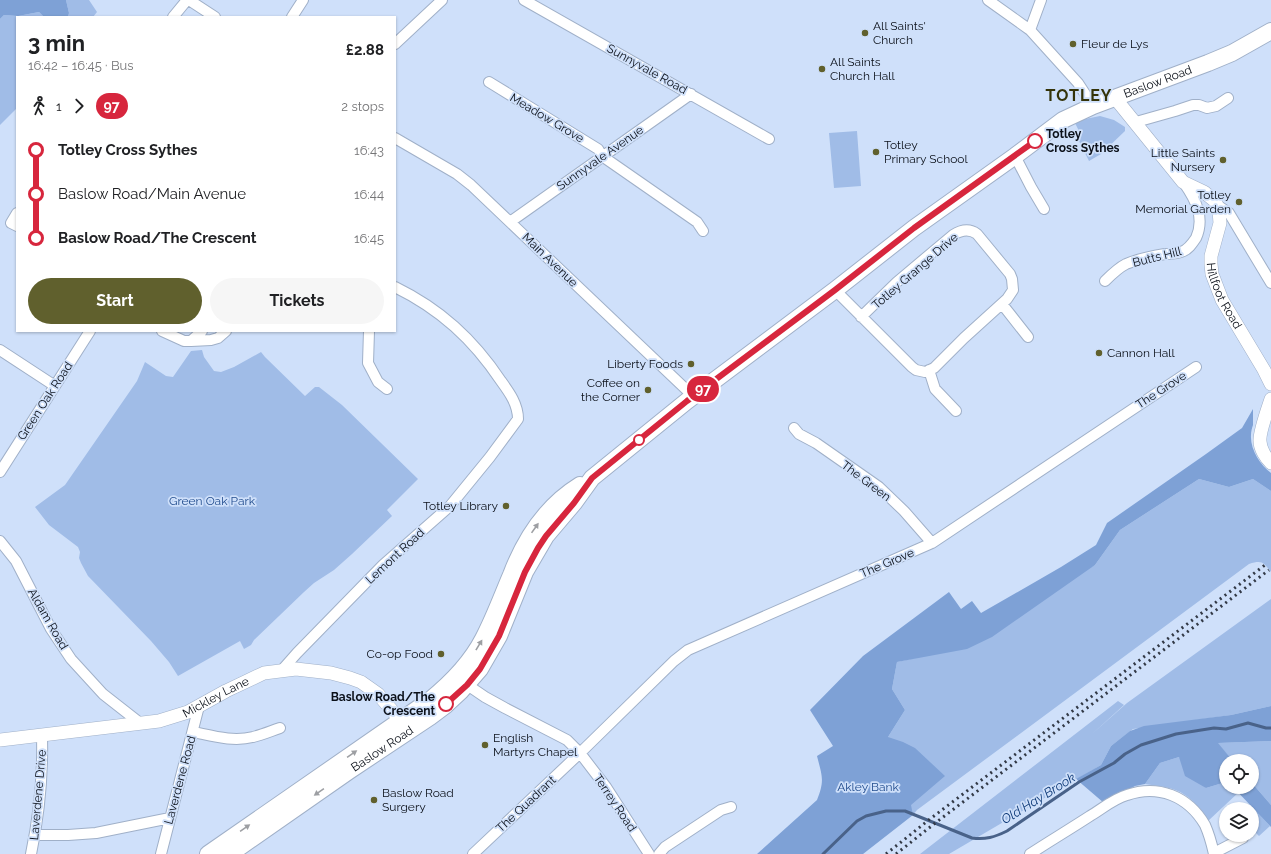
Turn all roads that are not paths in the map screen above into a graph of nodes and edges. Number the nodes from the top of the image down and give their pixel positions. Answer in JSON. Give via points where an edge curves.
{"nodes":[{"id":1,"x":188,"y":0,"type":"edge"},
{"id":2,"x":303,"y":0,"type":"edge"},
{"id":3,"x":442,"y":0,"type":"edge"},
{"id":4,"x":524,"y":0,"type":"edge"},
{"id":5,"x":988,"y":0,"type":"edge"},
{"id":6,"x":1041,"y":0,"type":"edge"},
{"id":7,"x":174,"y":16,"type":"edge"},
{"id":8,"x":213,"y":16,"type":"edge"},
{"id":9,"x":293,"y":16,"type":"edge"},
{"id":10,"x":1030,"y":30,"type":"junction"},
{"id":11,"x":1271,"y":32,"type":"edge"},
{"id":12,"x":396,"y":43,"type":"edge"},
{"id":13,"x":488,"y":82,"type":"dead end"},
{"id":14,"x":691,"y":94,"type":"junction"},
{"id":15,"x":1115,"y":98,"type":"junction"},
{"id":16,"x":1228,"y":98,"type":"dead end"},
{"id":17,"x":1093,"y":106,"type":"junction"},
{"id":18,"x":1136,"y":122,"type":"junction"},
{"id":19,"x":396,"y":139,"type":"edge"},
{"id":20,"x":769,"y":139,"type":"dead end"},
{"id":21,"x":602,"y":156,"type":"junction"},
{"id":22,"x":1015,"y":156,"type":"junction"},
{"id":23,"x":1183,"y":182,"type":"junction"},
{"id":24,"x":1217,"y":205,"type":"junction"},
{"id":25,"x":1044,"y":208,"type":"dead end"},
{"id":26,"x":16,"y":215,"type":"edge"},
{"id":27,"x":510,"y":222,"type":"junction"},
{"id":28,"x":16,"y":226,"type":"edge"},
{"id":29,"x":703,"y":231,"type":"dead end"},
{"id":30,"x":1105,"y":281,"type":"dead end"},
{"id":31,"x":1271,"y":283,"type":"edge"},
{"id":32,"x":396,"y":287,"type":"edge"},
{"id":33,"x":835,"y":290,"type":"junction"},
{"id":34,"x":1002,"y":304,"type":"junction"},
{"id":35,"x":861,"y":317,"type":"junction"},
{"id":36,"x":89,"y":332,"type":"edge"},
{"id":37,"x":164,"y":332,"type":"edge"},
{"id":38,"x":201,"y":332,"type":"edge"},
{"id":39,"x":225,"y":332,"type":"edge"},
{"id":40,"x":369,"y":332,"type":"edge"},
{"id":41,"x":1028,"y":337,"type":"dead end"},
{"id":42,"x":191,"y":341,"type":"junction"},
{"id":43,"x":0,"y":350,"type":"edge"},
{"id":44,"x":1196,"y":367,"type":"dead end"},
{"id":45,"x":929,"y":370,"type":"junction"},
{"id":46,"x":1271,"y":384,"type":"edge"},
{"id":47,"x":55,"y":386,"type":"junction"},
{"id":48,"x":386,"y":388,"type":"dead end"},
{"id":49,"x":693,"y":396,"type":"junction"},
{"id":50,"x":1271,"y":399,"type":"edge"},
{"id":51,"x":956,"y":411,"type":"dead end"},
{"id":52,"x":794,"y":428,"type":"dead end"},
{"id":53,"x":1271,"y":463,"type":"edge"},
{"id":54,"x":0,"y":472,"type":"edge"},
{"id":55,"x":0,"y":541,"type":"edge"},
{"id":56,"x":932,"y":543,"type":"junction"},
{"id":57,"x":282,"y":670,"type":"junction"},
{"id":58,"x":462,"y":680,"type":"junction"},
{"id":59,"x":199,"y":706,"type":"junction"},
{"id":60,"x":140,"y":723,"type":"junction"},
{"id":61,"x":405,"y":726,"type":"junction"},
{"id":62,"x":280,"y":728,"type":"dead end"},
{"id":63,"x":193,"y":732,"type":"junction"},
{"id":64,"x":42,"y":736,"type":"junction"},
{"id":65,"x":0,"y":740,"type":"edge"},
{"id":66,"x":580,"y":753,"type":"junction"},
{"id":67,"x":731,"y":807,"type":"dead end"},
{"id":68,"x":170,"y":818,"type":"junction"},
{"id":69,"x":35,"y":835,"type":"junction"},
{"id":70,"x":1235,"y":842,"type":"edge"},
{"id":71,"x":212,"y":853,"type":"edge"},
{"id":72,"x":1214,"y":853,"type":"edge"},
{"id":73,"x":31,"y":854,"type":"edge"},
{"id":74,"x":161,"y":854,"type":"edge"},
{"id":75,"x":230,"y":854,"type":"edge"},
{"id":76,"x":473,"y":854,"type":"edge"},
{"id":77,"x":649,"y":854,"type":"edge"},
{"id":78,"x":659,"y":854,"type":"edge"},
{"id":79,"x":1030,"y":854,"type":"edge"}],
"edges":[{"from":1,"to":7,"type":"street"},
{"from":1,"to":8,"type":"street"},
{"from":2,"to":9,"type":"street"},
{"from":3,"to":12,"type":"street"},
{"from":4,"to":14,"type":"street","name":"Sunnyvale Road"},
{"from":5,"to":10,"type":"street"},
{"from":6,"to":10,"type":"street"},
{"from":10,"to":17,"type":"street","via":[[1078,83]]},
{"from":11,"to":15,"type":"main road","name":"Baslow Road","via":[[1232,53]]},
{"from":13,"to":21,"type":"street","name":"Meadow Grove","via":[[598,149]]},
{"from":14,"to":20,"type":"street","name":"Sunnyvale Road"},
{"from":14,"to":21,"type":"street","name":"Sunnyvale Avenue"},
{"from":15,"to":17,"type":"main road","name":"Baslow Road"},
{"from":15,"to":18,"type":"street"},
{"from":16,"to":18,"type":"street","via":[[1216,106],[1207,108],[1193,105]]},
{"from":17,"to":22,"type":"main road","name":"Baslow Road","via":[[1063,120]]},
{"from":18,"to":23,"type":"street"},
{"from":19,"to":27,"type":"street","name":"Main Avenue","via":[[464,179]]},
{"from":21,"to":27,"type":"street","name":"Sunnyvale Avenue"},
{"from":21,"to":29,"type":"street","name":"Meadow Grove","via":[[697,222]]},
{"from":22,"to":25,"type":"street"},
{"from":22,"to":33,"type":"main road","name":"Baslow Road","via":[[914,228]]},
{"from":23,"to":24,"type":"street","via":[[1204,192]]},
{"from":23,"to":30,"type":"street","name":"Butts Hill","via":[[1197,203],[1200,217],[1198,232],[1190,246],[1180,253],[1127,264]]},
{"from":24,"to":31,"type":"street","via":[[1229,213]]},
{"from":24,"to":46,"type":"street","name":"Hillfoot Road","via":[[1220,223],[1211,256],[1212,274],[1222,300]]},
{"from":26,"to":28,"type":"street","via":[[11,223]]},
{"from":27,"to":49,"type":"street","name":"Main Avenue"},
{"from":32,"to":57,"type":"street","name":"Lemont Road","via":[[432,309],[473,344],[508,391],[517,409],[518,419],[450,506],[383,565]]},
{"from":33,"to":35,"type":"street"},
{"from":33,"to":49,"type":"main road","name":"Baslow Road"},
{"from":34,"to":35,"type":"street","name":"Totley Grange Drive","via":[[1013,290],[1010,274],[977,234],[967,230],[953,235],[897,282]]},
{"from":34,"to":41,"type":"street"},
{"from":34,"to":45,"type":"street","name":"Totley Grange Drive"},
{"from":35,"to":45,"type":"street","via":[[912,366],[920,371]]},
{"from":36,"to":47,"type":"street","name":"Green Oak Road"},
{"from":37,"to":42,"type":"street","via":[[184,341]]},
{"from":38,"to":42,"type":"street"},
{"from":39,"to":42,"type":"street","via":[[211,340]]},
{"from":40,"to":48,"type":"street","via":[[368,364],[378,382]]},
{"from":43,"to":47,"type":"street"},
{"from":44,"to":56,"type":"street","name":"The Grove"},
{"from":45,"to":51,"type":"street","via":[[935,389]]},
{"from":47,"to":54,"type":"street","name":"Green Oak Road"},
{"from":49,"to":58,"type":"main road","name":"Baslow Road","via":[[592,478],[538,548],[525,572],[499,636],[480,669]]},
{"from":50,"to":53,"type":"street","via":[[1260,439],[1262,449]]},
{"from":52,"to":56,"type":"street","name":"The Green","via":[[799,434],[816,443],[879,488],[904,511]]},
{"from":55,"to":60,"type":"street","name":"Aldam Road","via":[[16,561],[51,629],[71,659],[102,694]]},
{"from":56,"to":66,"type":"street","name":"The Grove","via":[[688,650]]},
{"from":57,"to":59,"type":"street","name":"Mickley Lane","via":[[260,675]]},
{"from":57,"to":61,"type":"street","name":"Mickley Lane","via":[[331,673],[361,682],[378,694]]},
{"from":58,"to":61,"type":"main road","name":"Baslow Road","via":[[430,700]]},
{"from":58,"to":66,"type":"street","name":"Terrey Road","via":[[505,708],[567,740]]},
{"from":59,"to":60,"type":"street","name":"Mickley Lane","via":[[159,721]]},
{"from":59,"to":63,"type":"street","name":"Laverdene Road"},
{"from":60,"to":64,"type":"street","name":"Mickley Lane"},
{"from":71,"to":61,"type":"main road","one_way":true},
{"from":61,"to":75,"type":"main road","name":"Baslow Road","one_way":true,"via":[[349,771]]},
{"from":62,"to":63,"type":"street","via":[[243,739]]},
{"from":63,"to":68,"type":"street","name":"Laverdene Road"},
{"from":64,"to":65,"type":"street","name":"Mickley Lane"},
{"from":64,"to":69,"type":"street","name":"Laverdene Drive","via":[[43,760]]},
{"from":66,"to":76,"type":"street","name":"The Quadrant"},
{"from":66,"to":77,"type":"street","name":"Terrey Road","via":[[606,787]]},
{"from":67,"to":78,"type":"street","via":[[721,810]]},
{"from":68,"to":69,"type":"street","via":[[96,833]]},
{"from":68,"to":74,"type":"street","name":"Laverdene Road"},
{"from":69,"to":73,"type":"street","name":"Laverdene Drive"},
{"from":70,"to":72,"type":"street"},
{"from":72,"to":79,"type":"street","via":[[1205,826],[1189,806],[1169,794],[1146,791],[1111,802]]}]}
